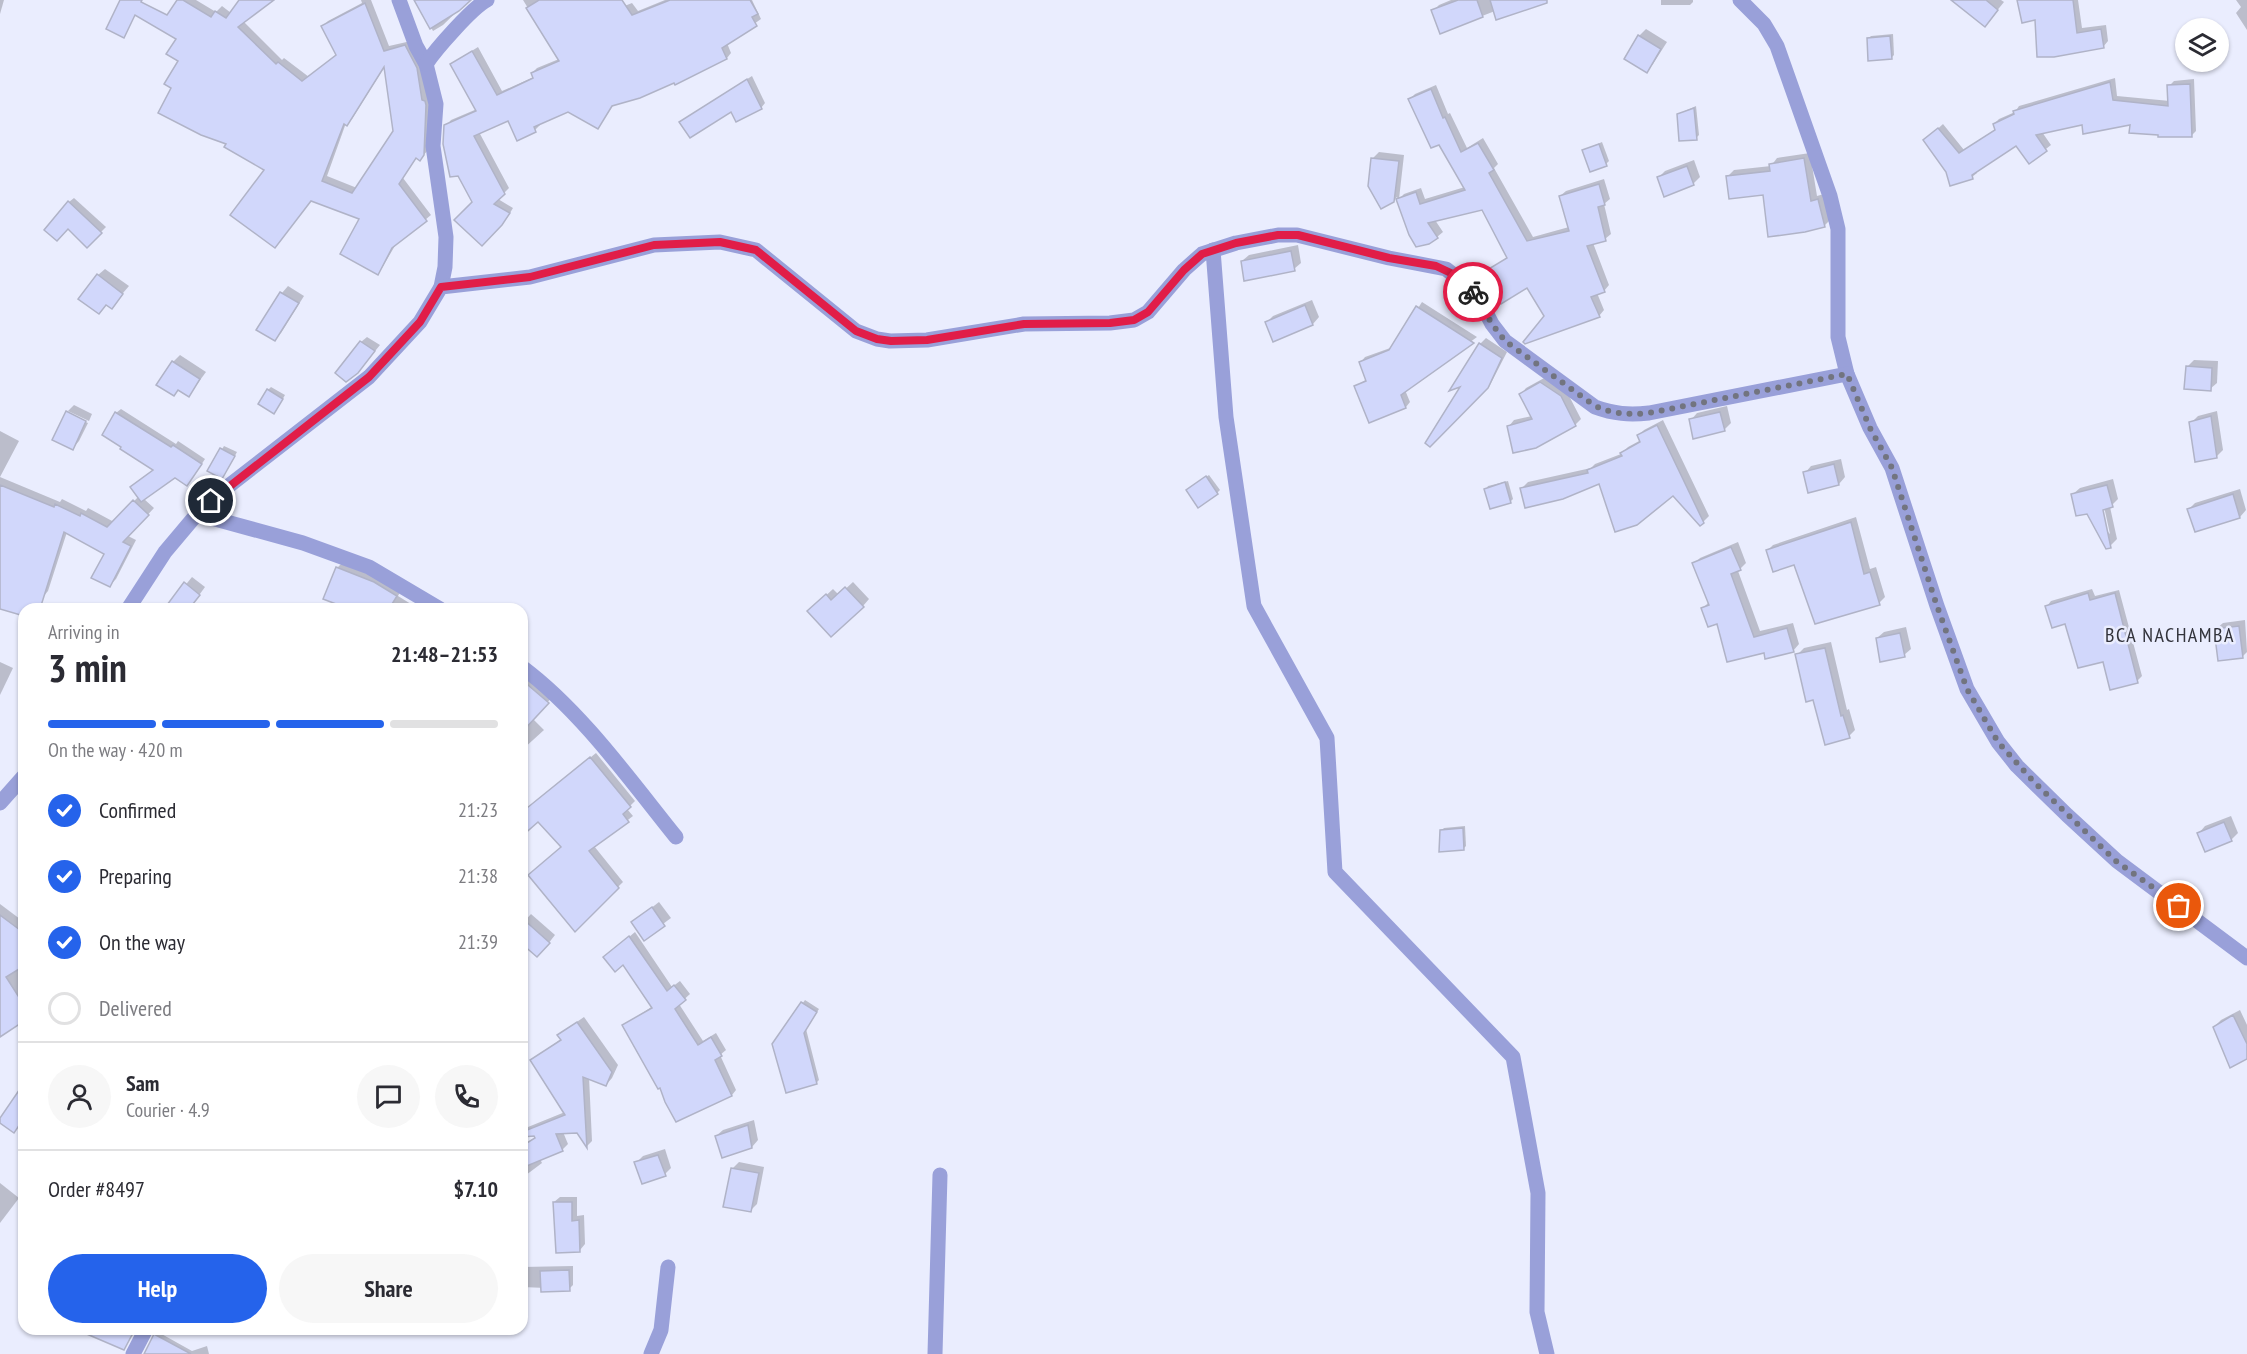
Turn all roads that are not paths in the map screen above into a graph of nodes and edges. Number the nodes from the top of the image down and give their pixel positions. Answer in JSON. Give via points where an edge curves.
{"nodes":[{"id":1,"x":399,"y":0,"type":"edge"},
{"id":2,"x":487,"y":0,"type":"edge"},
{"id":3,"x":1740,"y":0,"type":"edge"},
{"id":4,"x":426,"y":64,"type":"junction"},
{"id":5,"x":1213,"y":250,"type":"junction"},
{"id":6,"x":441,"y":287,"type":"junction"},
{"id":7,"x":1847,"y":374,"type":"junction"},
{"id":8,"x":197,"y":514,"type":"junction"},
{"id":9,"x":132,"y":603,"type":"edge"},
{"id":10,"x":430,"y":603,"type":"edge"},
{"id":11,"x":528,"y":671,"type":"edge"},
{"id":12,"x":18,"y":783,"type":"edge"},
{"id":13,"x":0,"y":803,"type":"edge"},
{"id":14,"x":676,"y":837,"type":"dead end"},
{"id":15,"x":2247,"y":958,"type":"edge"},
{"id":16,"x":940,"y":1175,"type":"dead end"},
{"id":17,"x":668,"y":1267,"type":"dead end"},
{"id":18,"x":143,"y":1335,"type":"edge"},
{"id":19,"x":133,"y":1354,"type":"edge"},
{"id":20,"x":651,"y":1354,"type":"edge"},
{"id":21,"x":935,"y":1354,"type":"edge"},
{"id":22,"x":1547,"y":1354,"type":"edge"}],
"edges":[{"from":1,"to":4,"type":"street"},
{"from":2,"to":4,"type":"street","via":[[438,46]]},
{"from":3,"to":7,"type":"street","via":[[1764,24],[1777,46],[1830,196],[1838,229],[1838,337]]},
{"from":4,"to":6,"type":"street","via":[[436,104],[433,146],[446,237]]},
{"from":5,"to":6,"type":"street","via":[[1192,262],[1148,312],[1134,320],[1024,324],[927,340],[891,341],[856,331],[756,250],[720,242],[654,245],[530,277]]},
{"from":5,"to":7,"type":"street","via":[[1278,235],[1298,235],[1446,269],[1474,293],[1505,341],[1595,406],[1611,413],[1649,413]]},
{"from":5,"to":22,"type":"street","via":[[1226,417],[1254,606],[1328,738],[1335,872],[1513,1058],[1538,1193],[1537,1312]]},
{"from":6,"to":8,"type":"street","via":[[420,322],[369,377]]},
{"from":7,"to":15,"type":"street","via":[[1892,468],[1967,689],[1998,742],[2017,766],[2116,861]]},
{"from":8,"to":9,"type":"street","via":[[165,552]]},
{"from":8,"to":10,"type":"street","via":[[303,543],[369,567]]},
{"from":11,"to":14,"type":"street","via":[[604,748]]},
{"from":12,"to":13,"type":"street"},
{"from":16,"to":21,"type":"street"},
{"from":17,"to":20,"type":"street","via":[[661,1330]]},
{"from":18,"to":19,"type":"street"}]}
